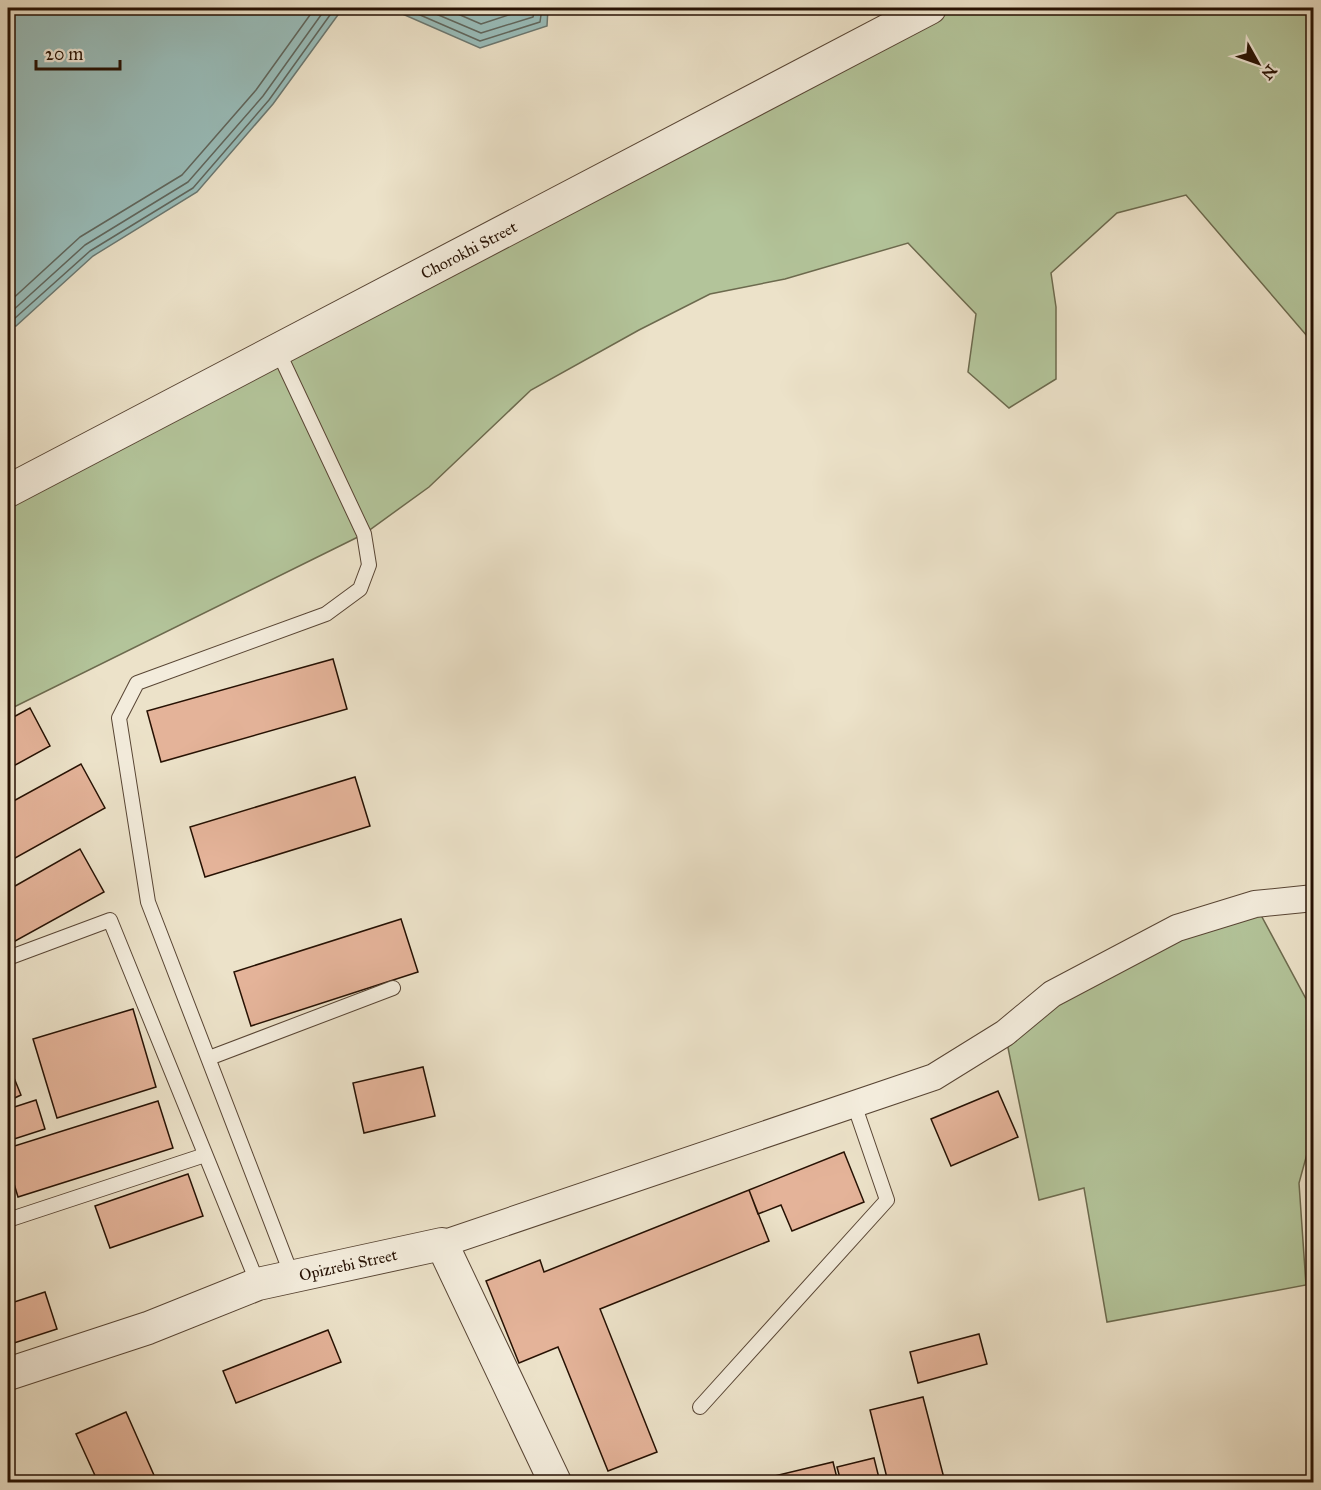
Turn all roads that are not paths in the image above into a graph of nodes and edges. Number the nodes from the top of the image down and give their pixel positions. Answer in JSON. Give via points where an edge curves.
{"nodes":[{"id":1,"x":930,"y":8,"type":"edge"},
{"id":2,"x":276,"y":349,"type":"junction"},
{"id":3,"x":8,"y":491,"type":"edge"},
{"id":4,"x":1314,"y":898,"type":"edge"},
{"id":5,"x":8,"y":958,"type":"edge"},
{"id":6,"x":393,"y":988,"type":"dead end"},
{"id":7,"x":209,"y":1058,"type":"junction"},
{"id":8,"x":854,"y":1104,"type":"junction"},
{"id":9,"x":205,"y":1155,"type":"junction"},
{"id":10,"x":8,"y":1220,"type":"edge"},
{"id":11,"x":442,"y":1244,"type":"junction"},
{"id":12,"x":292,"y":1276,"type":"junction"},
{"id":13,"x":258,"y":1284,"type":"junction"},
{"id":14,"x":8,"y":1374,"type":"edge"},
{"id":15,"x":700,"y":1407,"type":"dead end"},
{"id":16,"x":555,"y":1482,"type":"edge"}],
"edges":[{"from":1,"to":2,"type":"street","name":"Chorokhi Street"},
{"from":2,"to":3,"type":"street","name":"Chorokhi Street"},
{"from":2,"to":7,"type":"lane","via":[[364,534],[369,565],[360,589],[326,614],[136,683],[119,718],[148,902]]},
{"from":4,"to":8,"type":"street","via":[[1255,904],[1177,928],[1052,994],[1005,1033],[934,1077]]},
{"from":5,"to":9,"type":"lane","via":[[110,920]]},
{"from":6,"to":7,"type":"lane"},
{"from":7,"to":12,"type":"lane"},
{"from":8,"to":11,"type":"street"},
{"from":8,"to":15,"type":"lane","via":[[887,1200]]},
{"from":9,"to":10,"type":"lane"},
{"from":9,"to":13,"type":"lane"},
{"from":11,"to":12,"type":"street","name":"Opizrebi Street"},
{"from":11,"to":16,"type":"street"},
{"from":12,"to":13,"type":"street","name":"Opizrebi Street"},
{"from":13,"to":14,"type":"street","name":"Opizrebi Street","via":[[148,1329]]}]}
